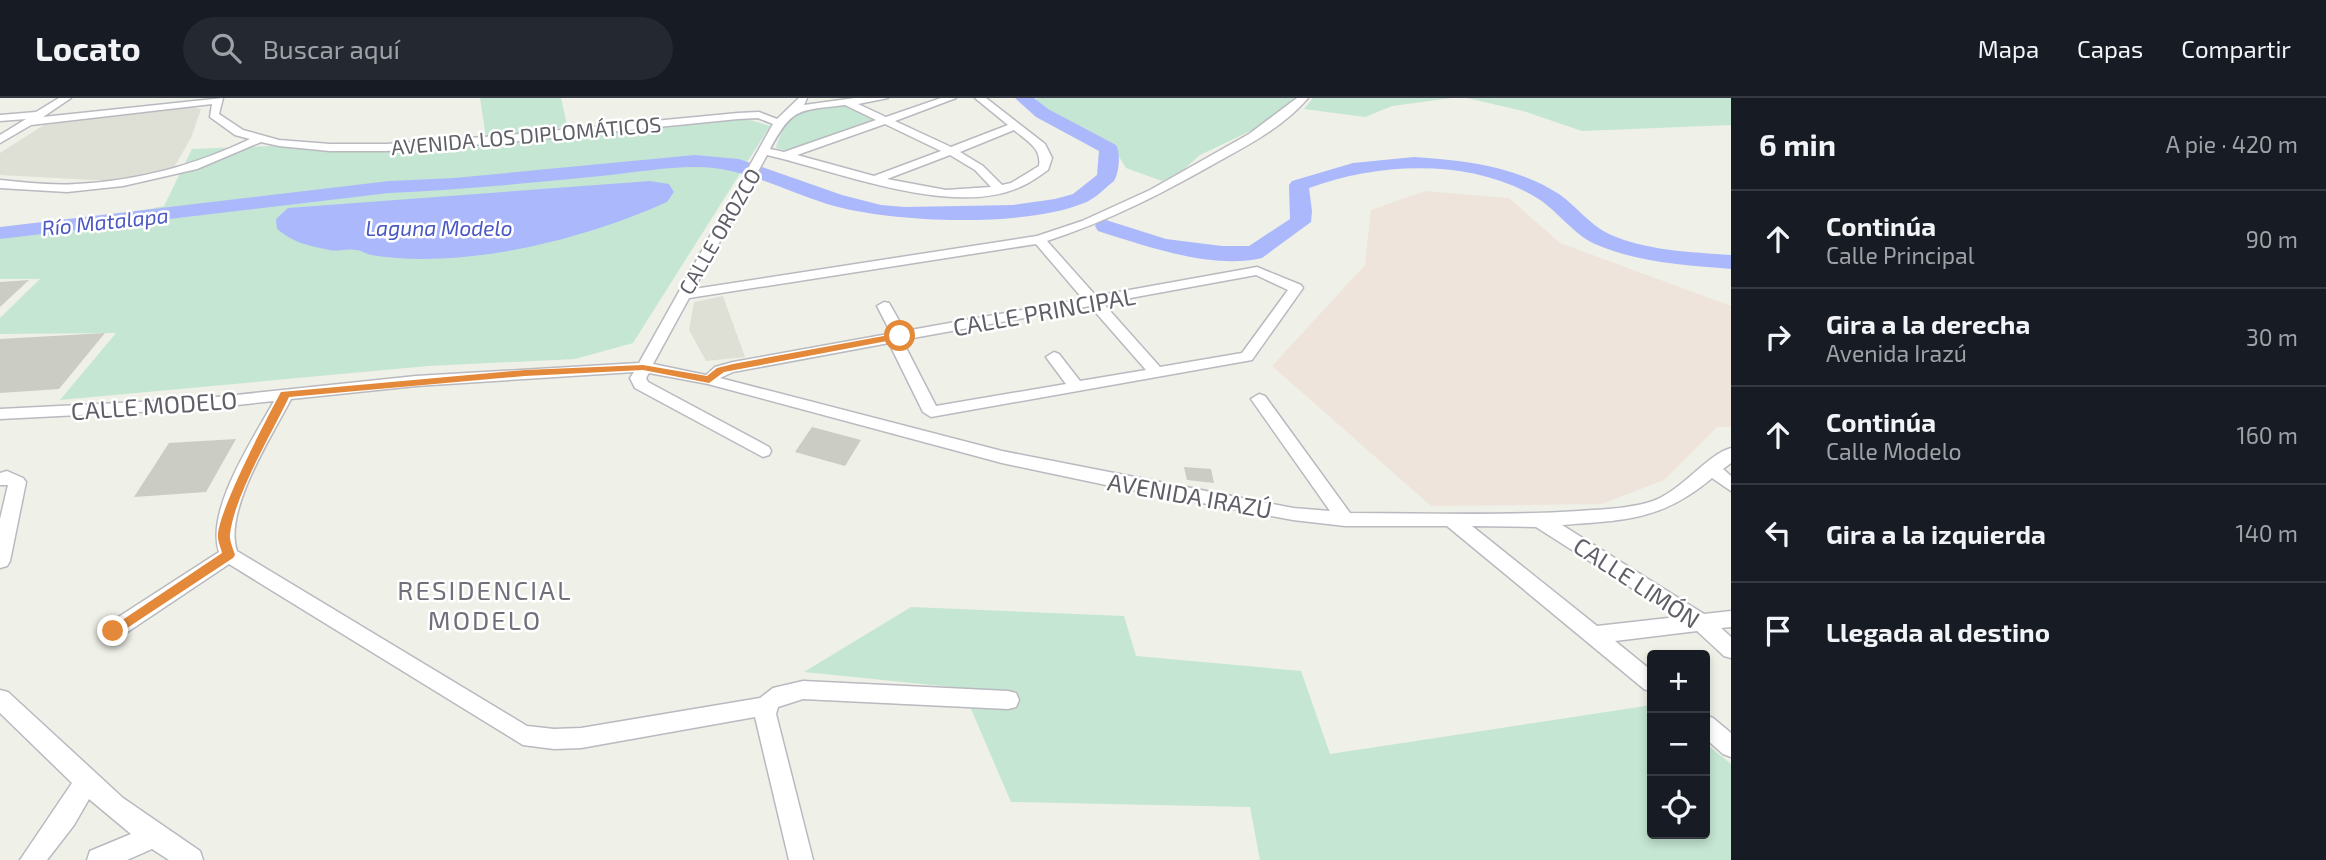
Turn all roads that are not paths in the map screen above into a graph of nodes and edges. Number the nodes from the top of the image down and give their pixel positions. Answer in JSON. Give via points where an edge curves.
{"nodes":[{"id":1,"x":66,"y":98,"type":"edge"},
{"id":2,"x":883,"y":98,"type":"edge"},
{"id":3,"x":951,"y":98,"type":"edge"},
{"id":4,"x":980,"y":98,"type":"edge"},
{"id":5,"x":1303,"y":98,"type":"edge"},
{"id":6,"x":218,"y":99,"type":"edge"},
{"id":7,"x":806,"y":99,"type":"edge"},
{"id":8,"x":846,"y":102,"type":"junction"},
{"id":9,"x":794,"y":109,"type":"junction"},
{"id":10,"x":39,"y":114,"type":"junction"},
{"id":11,"x":738,"y":116,"type":"junction"},
{"id":12,"x":0,"y":118,"type":"edge"},
{"id":13,"x":885,"y":121,"type":"junction"},
{"id":14,"x":29,"y":122,"type":"junction"},
{"id":15,"x":779,"y":123,"type":"junction"},
{"id":16,"x":1016,"y":126,"type":"junction"},
{"id":17,"x":258,"y":139,"type":"junction"},
{"id":18,"x":0,"y":140,"type":"edge"},
{"id":19,"x":949,"y":151,"type":"junction"},
{"id":20,"x":762,"y":155,"type":"junction"},
{"id":21,"x":787,"y":155,"type":"junction"},
{"id":22,"x":878,"y":179,"type":"junction"},
{"id":23,"x":0,"y":184,"type":"edge"},
{"id":24,"x":999,"y":189,"type":"junction"},
{"id":25,"x":1040,"y":240,"type":"junction"},
{"id":26,"x":682,"y":295,"type":"junction"},
{"id":27,"x":1093,"y":302,"type":"junction"},
{"id":28,"x":884,"y":306,"type":"dead end"},
{"id":29,"x":896,"y":337,"type":"junction"},
{"id":30,"x":1054,"y":357,"type":"dead end"},
{"id":31,"x":643,"y":368,"type":"junction"},
{"id":32,"x":1156,"y":372,"type":"junction"},
{"id":33,"x":709,"y":380,"type":"junction"},
{"id":34,"x":1076,"y":386,"type":"junction"},
{"id":35,"x":285,"y":395,"type":"junction"},
{"id":36,"x":1259,"y":399,"type":"dead end"},
{"id":37,"x":0,"y":414,"type":"edge"},
{"id":38,"x":763,"y":451,"type":"dead end"},
{"id":39,"x":1731,"y":454,"type":"edge"},
{"id":40,"x":1711,"y":468,"type":"junction"},
{"id":41,"x":0,"y":479,"type":"edge"},
{"id":42,"x":1731,"y":485,"type":"edge"},
{"id":43,"x":1345,"y":519,"type":"junction"},
{"id":44,"x":1452,"y":520,"type":"junction"},
{"id":45,"x":1540,"y":520,"type":"junction"},
{"id":46,"x":229,"y":555,"type":"junction"},
{"id":47,"x":0,"y":561,"type":"edge"},
{"id":48,"x":1731,"y":619,"type":"edge"},
{"id":49,"x":1702,"y":623,"type":"junction"},
{"id":50,"x":113,"y":631,"type":"dead end"},
{"id":51,"x":1594,"y":635,"type":"junction"},
{"id":52,"x":1731,"y":650,"type":"edge"},
{"id":53,"x":1647,"y":679,"type":"edge"},
{"id":54,"x":0,"y":699,"type":"edge"},
{"id":55,"x":1008,"y":700,"type":"dead end"},
{"id":56,"x":766,"y":706,"type":"junction"},
{"id":57,"x":1710,"y":729,"type":"edge"},
{"id":58,"x":1731,"y":747,"type":"edge"},
{"id":59,"x":85,"y":783,"type":"junction"},
{"id":60,"x":151,"y":837,"type":"junction"},
{"id":61,"x":32,"y":860,"type":"edge"},
{"id":62,"x":99,"y":860,"type":"edge"},
{"id":63,"x":191,"y":860,"type":"edge"},
{"id":64,"x":801,"y":860,"type":"edge"}],
"edges":[{"from":1,"to":10,"type":"street"},
{"from":2,"to":8,"type":"street"},
{"from":3,"to":13,"type":"street"},
{"from":4,"to":16,"type":"street"},
{"from":5,"to":25,"type":"street","via":[[1285,117],[1190,173],[1079,229]]},
{"from":6,"to":14,"type":"street"},
{"from":6,"to":17,"type":"street","name":"AVENIDA LOS DIPLOMÁTICOS","via":[[214,116],[220,124]]},
{"from":7,"to":9,"type":"street","name":"CALLE OROZCO"},
{"from":7,"to":11,"type":"street","name":"AVENIDA LOS DIPLOMÁTICOS"},
{"from":8,"to":9,"type":"street"},
{"from":8,"to":13,"type":"street"},
{"from":9,"to":15,"type":"street","name":"CALLE OROZCO"},
{"from":10,"to":12,"type":"street"},
{"from":10,"to":14,"type":"street"},
{"from":11,"to":15,"type":"street","name":"AVENIDA LOS DIPLOMÁTICOS","via":[[767,117]]},
{"from":11,"to":17,"type":"street","name":"AVENIDA LOS DIPLOMÁTICOS","via":[[427,147],[361,148]]},
{"from":13,"to":19,"type":"street"},
{"from":13,"to":21,"type":"street"},
{"from":14,"to":18,"type":"street"},
{"from":15,"to":20,"type":"street","name":"CALLE OROZCO"},
{"from":16,"to":19,"type":"street"},
{"from":16,"to":24,"type":"street","via":[[1041,146],[1044,168],[1018,185]]},
{"from":17,"to":23,"type":"street","via":[[233,153],[153,177],[75,188]]},
{"from":19,"to":22,"type":"street"},
{"from":19,"to":24,"type":"street","via":[[979,168]]},
{"from":20,"to":21,"type":"street"},
{"from":20,"to":26,"type":"street","name":"CALLE OROZCO"},
{"from":21,"to":22,"type":"street"},
{"from":22,"to":24,"type":"street","via":[[934,193]]},
{"from":25,"to":26,"type":"street"},
{"from":25,"to":27,"type":"street"},
{"from":26,"to":31,"type":"street","name":"CALLE OROZCO"},
{"from":27,"to":29,"type":"street","name":"CALLE PRINCIPAL"},
{"from":27,"to":32,"type":"street"},
{"from":27,"to":32,"type":"street","name":"CALLE PRINCIPAL","via":[[1256,271],[1296,288],[1247,356]]},
{"from":28,"to":29,"type":"street"},
{"from":29,"to":33,"type":"street","name":"CALLE PRINCIPAL","via":[[733,367],[720,370]]},
{"from":29,"to":34,"type":"street","via":[[931,412]]},
{"from":30,"to":34,"type":"street"},
{"from":31,"to":33,"type":"street","name":"AVENIDA IRAZÚ"},
{"from":31,"to":35,"type":"street","name":"CALLE MODELO","via":[[525,373]]},
{"from":31,"to":38,"type":"street","via":[[638,378],[641,385]]},
{"from":32,"to":34,"type":"street"},
{"from":33,"to":43,"type":"street","name":"AVENIDA IRAZÚ","via":[[1002,457],[1235,503]]},
{"from":35,"to":37,"type":"street","name":"CALLE MODELO"},
{"from":35,"to":46,"type":"street","via":[[238,491],[223,536]]},
{"from":36,"to":43,"type":"street"},
{"from":39,"to":40,"type":"street","name":"AVENIDA IRAZÚ"},
{"from":40,"to":42,"type":"street"},
{"from":40,"to":45,"type":"street","name":"AVENIDA IRAZÚ","via":[[1683,493],[1660,505],[1604,517]]},
{"from":41,"to":47,"type":"street","via":[[17,482]]},
{"from":43,"to":44,"type":"street","name":"AVENIDA IRAZÚ"},
{"from":44,"to":45,"type":"street","name":"AVENIDA IRAZÚ"},
{"from":44,"to":51,"type":"street"},
{"from":45,"to":49,"type":"street","name":"CALLE LIMÓN"},
{"from":46,"to":50,"type":"street"},
{"from":46,"to":56,"type":"street","via":[[523,735],[581,738]]},
{"from":48,"to":49,"type":"street"},
{"from":49,"to":51,"type":"street"},
{"from":49,"to":52,"type":"street","name":"CALLE LIMÓN"},
{"from":51,"to":53,"type":"street"},
{"from":54,"to":59,"type":"street"},
{"from":55,"to":56,"type":"street","via":[[803,690],[780,694]]},
{"from":56,"to":64,"type":"street"},
{"from":57,"to":58,"type":"street"},
{"from":59,"to":60,"type":"street"},
{"from":59,"to":61,"type":"street"},
{"from":60,"to":62,"type":"street"},
{"from":60,"to":63,"type":"street"}]}
